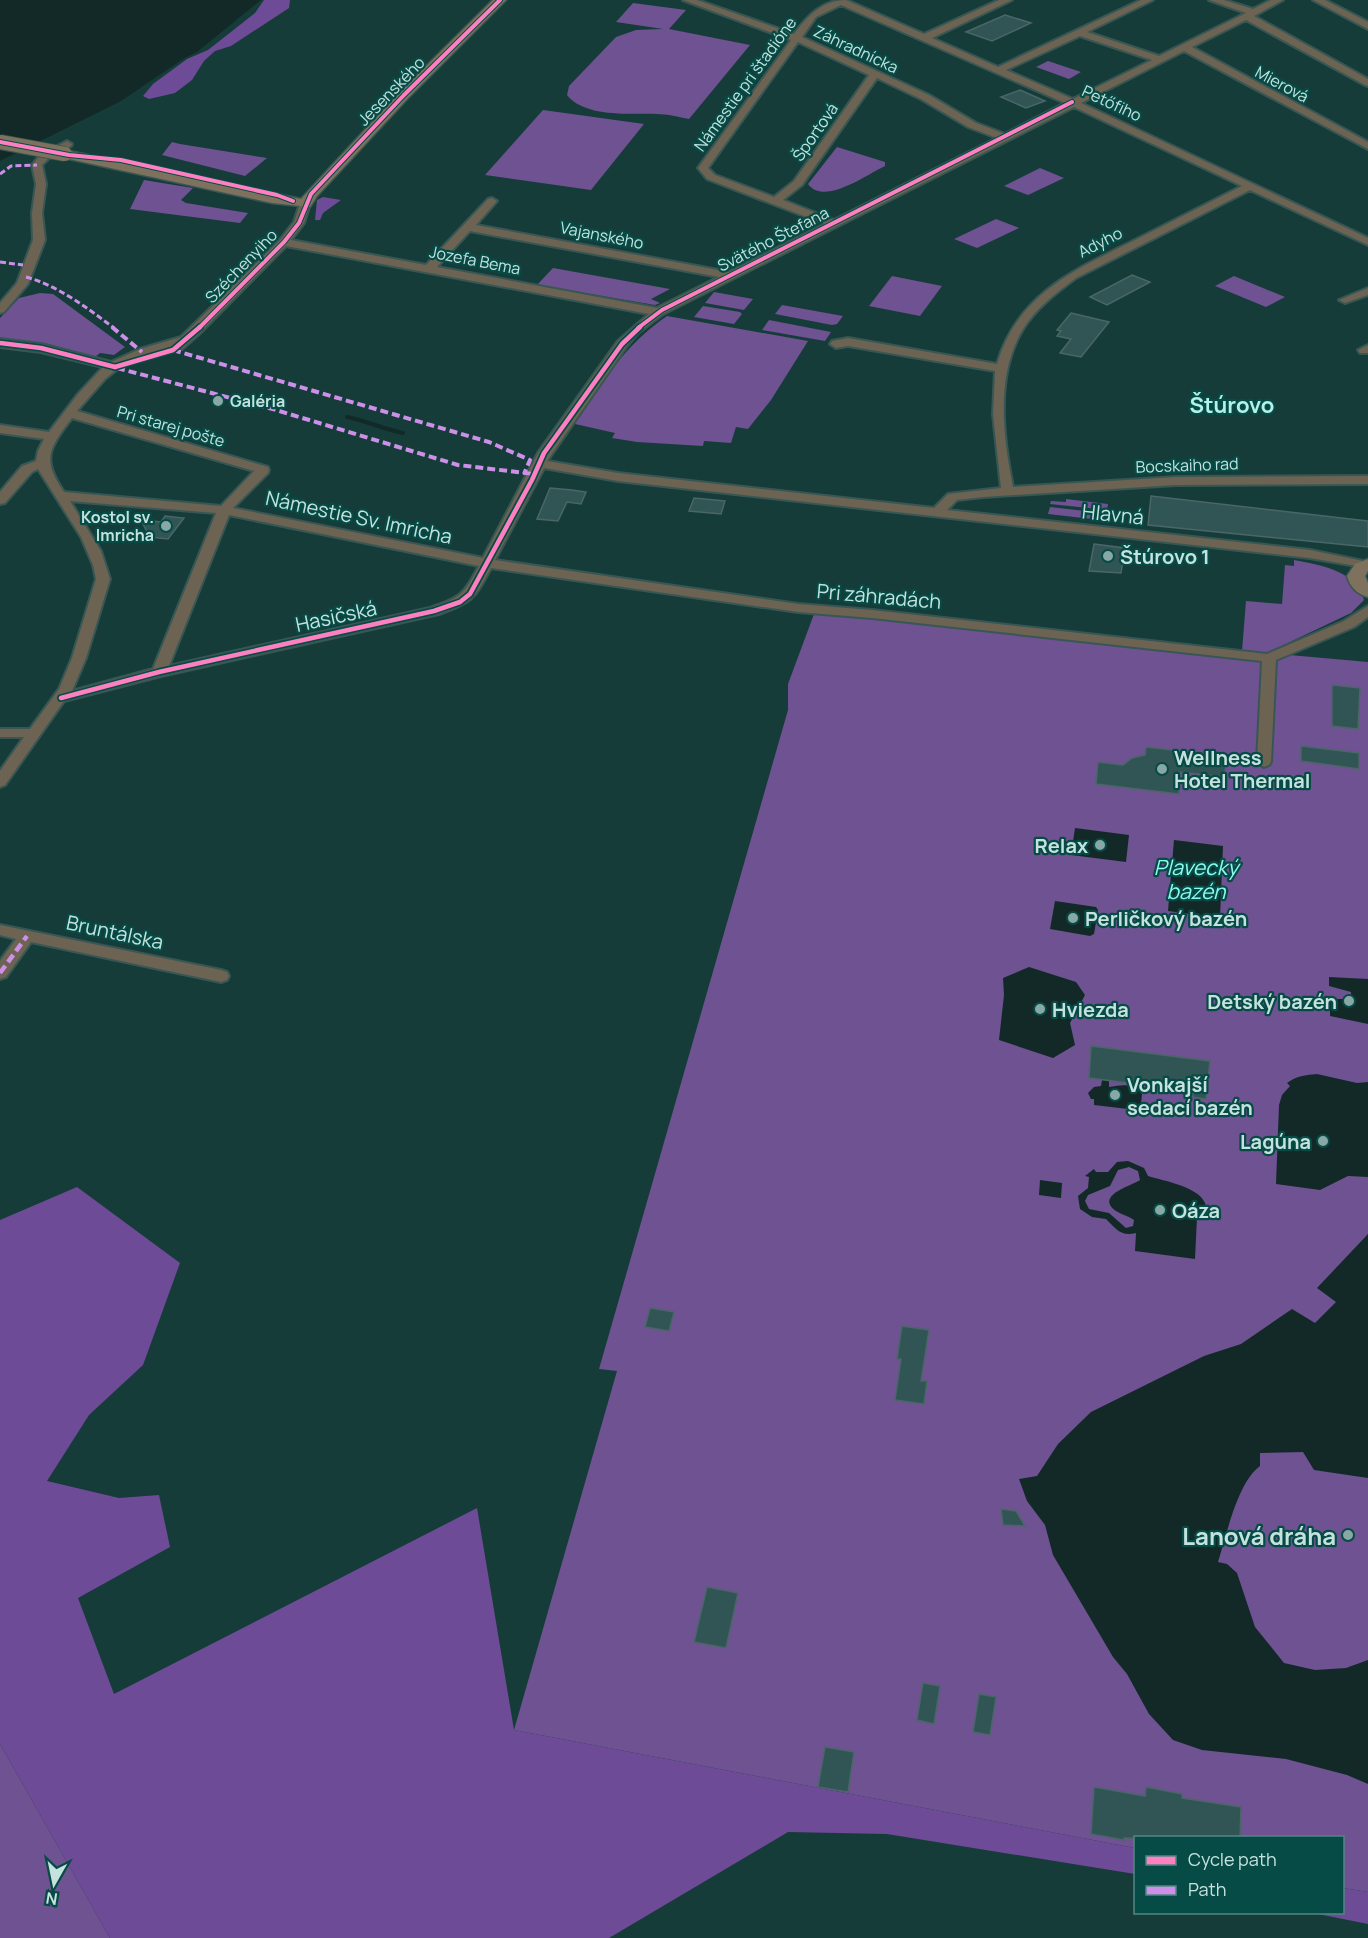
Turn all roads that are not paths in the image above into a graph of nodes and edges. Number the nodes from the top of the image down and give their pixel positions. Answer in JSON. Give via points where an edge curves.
{"nodes":[{"id":1,"x":500,"y":0,"type":"edge"},
{"id":2,"x":688,"y":0,"type":"edge"},
{"id":3,"x":1007,"y":0,"type":"edge"},
{"id":4,"x":1148,"y":0,"type":"edge"},
{"id":5,"x":1214,"y":0,"type":"edge"},
{"id":6,"x":1278,"y":0,"type":"edge"},
{"id":7,"x":1318,"y":0,"type":"edge"},
{"id":8,"x":840,"y":1,"type":"edge"},
{"id":9,"x":1250,"y":14,"type":"junction"},
{"id":10,"x":1368,"y":26,"type":"edge"},
{"id":11,"x":1078,"y":32,"type":"junction"},
{"id":12,"x":925,"y":37,"type":"junction"},
{"id":13,"x":796,"y":38,"type":"junction"},
{"id":14,"x":1184,"y":47,"type":"junction"},
{"id":15,"x":1159,"y":59,"type":"junction"},
{"id":16,"x":999,"y":70,"type":"junction"},
{"id":17,"x":874,"y":75,"type":"junction"},
{"id":18,"x":1368,"y":83,"type":"edge"},
{"id":19,"x":1072,"y":102,"type":"junction"},
{"id":20,"x":1005,"y":137,"type":"junction"},
{"id":21,"x":0,"y":142,"type":"edge"},
{"id":22,"x":1368,"y":146,"type":"edge"},
{"id":23,"x":67,"y":151,"type":"junction"},
{"id":24,"x":1251,"y":186,"type":"junction"},
{"id":25,"x":316,"y":188,"type":"junction"},
{"id":26,"x":274,"y":197,"type":"junction"},
{"id":27,"x":492,"y":201,"type":"dead end"},
{"id":28,"x":776,"y":201,"type":"junction"},
{"id":29,"x":299,"y":203,"type":"junction"},
{"id":30,"x":300,"y":220,"type":"junction"},
{"id":31,"x":833,"y":223,"type":"junction"},
{"id":32,"x":468,"y":227,"type":"junction"},
{"id":33,"x":284,"y":242,"type":"junction"},
{"id":34,"x":1368,"y":242,"type":"edge"},
{"id":35,"x":430,"y":268,"type":"junction"},
{"id":36,"x":730,"y":276,"type":"junction"},
{"id":37,"x":1368,"y":291,"type":"edge"},
{"id":38,"x":1345,"y":300,"type":"dead end"},
{"id":39,"x":0,"y":310,"type":"edge"},
{"id":40,"x":658,"y":312,"type":"junction"},
{"id":41,"x":0,"y":343,"type":"edge"},
{"id":42,"x":836,"y":344,"type":"dead end"},
{"id":43,"x":115,"y":367,"type":"junction"},
{"id":44,"x":1001,"y":368,"type":"junction"},
{"id":45,"x":69,"y":413,"type":"junction"},
{"id":46,"x":0,"y":429,"type":"edge"},
{"id":47,"x":50,"y":436,"type":"junction"},
{"id":48,"x":42,"y":463,"type":"junction"},
{"id":49,"x":537,"y":469,"type":"junction"},
{"id":50,"x":1368,"y":480,"type":"edge"},
{"id":51,"x":1008,"y":492,"type":"junction"},
{"id":52,"x":60,"y":496,"type":"junction"},
{"id":53,"x":0,"y":500,"type":"edge"},
{"id":54,"x":224,"y":510,"type":"junction"},
{"id":55,"x":935,"y":514,"type":"junction"},
{"id":56,"x":486,"y":563,"type":"junction"},
{"id":57,"x":1363,"y":569,"type":"edge"},
{"id":58,"x":1368,"y":592,"type":"edge"},
{"id":59,"x":1368,"y":610,"type":"edge"},
{"id":60,"x":1269,"y":658,"type":"junction"},
{"id":61,"x":159,"y":672,"type":"junction"},
{"id":62,"x":61,"y":698,"type":"junction"},
{"id":63,"x":0,"y":733,"type":"edge"},
{"id":64,"x":36,"y":733,"type":"junction"},
{"id":65,"x":1264,"y":762,"type":"dead end"},
{"id":66,"x":0,"y":782,"type":"edge"},
{"id":67,"x":0,"y":930,"type":"edge"},
{"id":68,"x":27,"y":936,"type":"junction"},
{"id":69,"x":0,"y":973,"type":"edge"},
{"id":70,"x":221,"y":976,"type":"dead end"}],
"edges":[{"from":1,"to":25,"type":"main road","name":"Jesenského"},
{"from":2,"to":13,"type":"street","name":"Záhradnícka"},
{"from":3,"to":12,"type":"street"},
{"from":4,"to":11,"type":"street"},
{"from":5,"to":9,"type":"street"},
{"from":6,"to":9,"type":"street","name":"Svätého Štefana"},
{"from":7,"to":10,"type":"street"},
{"from":8,"to":12,"type":"street","name":"Petőfiho"},
{"from":8,"to":13,"type":"street","name":"Námestie pri štadióne","via":[[813,15]]},
{"from":9,"to":14,"type":"street","name":"Svätého Štefana"},
{"from":9,"to":18,"type":"street"},
{"from":11,"to":15,"type":"street"},
{"from":11,"to":16,"type":"street"},
{"from":12,"to":16,"type":"street","name":"Petőfiho"},
{"from":13,"to":17,"type":"street","name":"Záhradnícka"},
{"from":13,"to":28,"type":"street","name":"Námestie pri štadióne","via":[[703,168],[711,177]]},
{"from":14,"to":15,"type":"street","name":"Svätého Štefana"},
{"from":14,"to":22,"type":"street","name":"Mierová"},
{"from":15,"to":19,"type":"street","name":"Svätého Štefana"},
{"from":16,"to":19,"type":"street","name":"Petőfiho"},
{"from":17,"to":20,"type":"street","name":"Záhradnícka","via":[[925,97],[972,125]]},
{"from":17,"to":28,"type":"street","name":"Športová","via":[[798,183]]},
{"from":19,"to":20,"type":"street","name":"Svätého Štefana"},
{"from":19,"to":24,"type":"street","name":"Petőfiho"},
{"from":20,"to":31,"type":"street","name":"Svätého Štefana"},
{"from":21,"to":23,"type":"main road","bridge":true},
{"from":23,"to":26,"type":"main road"},
{"from":23,"to":39,"type":"street","via":[[44,157],[37,165],[41,184],[39,240],[22,284]]},
{"from":24,"to":34,"type":"street","name":"Petőfiho"},
{"from":24,"to":44,"type":"street","name":"Adyho","via":[[1116,252],[1048,291],[1023,318],[1008,344]]},
{"from":25,"to":26,"type":"main road"},
{"from":25,"to":29,"type":"main road","name":"Jesenského"},
{"from":26,"to":29,"type":"main road"},
{"from":26,"to":30,"type":"main road","via":[[291,207]]},
{"from":27,"to":32,"type":"street"},
{"from":28,"to":31,"type":"street","name":"Námestie pri štadióne"},
{"from":29,"to":30,"type":"street","name":"Széchenyiho"},
{"from":30,"to":33,"type":"street","name":"Széchenyiho"},
{"from":31,"to":36,"type":"street","name":"Svätého Štefana"},
{"from":32,"to":35,"type":"street"},
{"from":32,"to":36,"type":"street","name":"Vajanského"},
{"from":33,"to":35,"type":"street","name":"Jozefa Bema"},
{"from":33,"to":43,"type":"street","name":"Széchenyiho","via":[[196,332],[173,350]]},
{"from":35,"to":40,"type":"street","name":"Jozefa Bema"},
{"from":36,"to":40,"type":"street","name":"Svätého Štefana"},
{"from":37,"to":38,"type":"street"},
{"from":40,"to":49,"type":"street","name":"Svätého Štefana","via":[[634,331],[591,383]]},
{"from":41,"to":43,"type":"street","via":[[41,348]]},
{"from":42,"to":44,"type":"street","via":[[848,342]]},
{"from":43,"to":45,"type":"street"},
{"from":44,"to":51,"type":"street","name":"Adyho","via":[[997,398]]},
{"from":45,"to":47,"type":"street"},
{"from":45,"to":54,"type":"street","name":"Pri starej pošte","via":[[263,470]]},
{"from":46,"to":47,"type":"street"},
{"from":47,"to":48,"type":"street"},
{"from":48,"to":52,"type":"street"},
{"from":48,"to":53,"type":"street","via":[[27,469]]},
{"from":49,"to":55,"type":"street","name":"Hlavná"},
{"from":49,"to":56,"type":"street","name":"Hasičská"},
{"from":50,"to":51,"type":"street","name":"Bocskaiho rad","via":[[1188,480]]},
{"from":51,"to":55,"type":"street","via":[[953,497]]},
{"from":52,"to":54,"type":"street","name":"Námestie Sv. Imricha"},
{"from":52,"to":62,"type":"street","via":[[94,548],[103,579],[79,658]]},
{"from":54,"to":56,"type":"street","name":"Námestie Sv. Imricha"},
{"from":54,"to":61,"type":"street"},
{"from":55,"to":57,"type":"street","name":"Hlavná","via":[[1287,553]]},
{"from":56,"to":60,"type":"street","name":"Pri záhradách","via":[[798,608]]},
{"from":56,"to":61,"type":"street","name":"Hasičská","via":[[470,594],[434,611]]},
{"from":57,"to":58,"type":"main road","via":[[1358,584]]},
{"from":59,"to":60,"type":"street","via":[[1348,624]]},
{"from":60,"to":65,"type":"street"},
{"from":61,"to":62,"type":"street","name":"Hasičská"},
{"from":62,"to":64,"type":"street"},
{"from":63,"to":64,"type":"street"},
{"from":64,"to":66,"type":"street"},
{"from":67,"to":68,"type":"street","name":"Bruntálska"},
{"from":68,"to":69,"type":"street"},
{"from":68,"to":70,"type":"street","name":"Bruntálska"}]}
